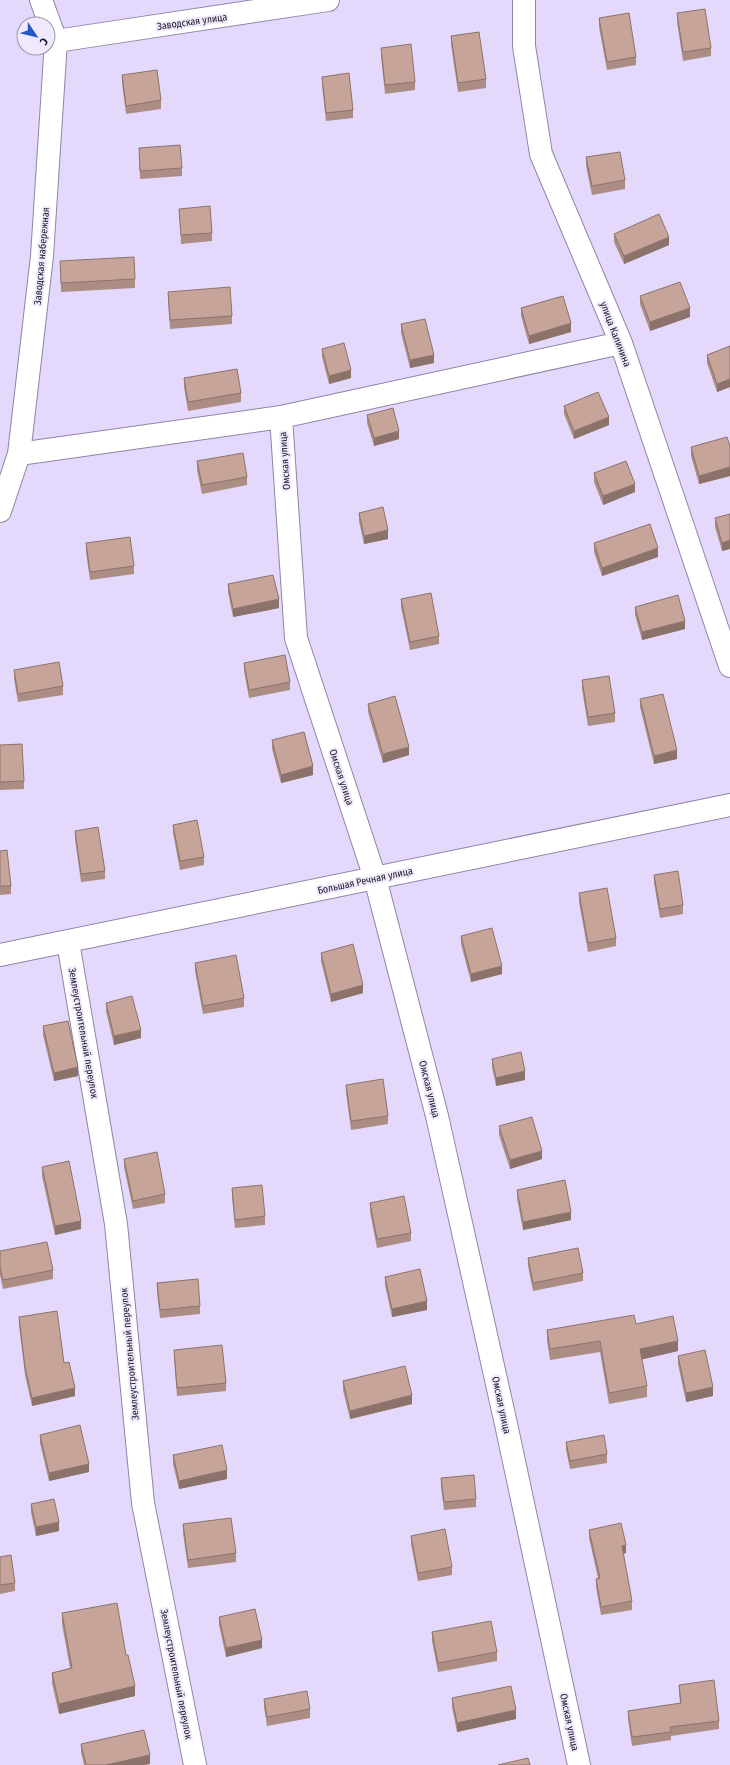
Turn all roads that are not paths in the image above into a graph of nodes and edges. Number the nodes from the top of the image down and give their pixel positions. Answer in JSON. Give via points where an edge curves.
{"nodes":[{"id":1,"x":41,"y":0,"type":"edge"},
{"id":2,"x":328,"y":0,"type":"edge"},
{"id":3,"x":524,"y":0,"type":"edge"},
{"id":4,"x":242,"y":7,"type":"edge"},
{"id":5,"x":47,"y":16,"type":"edge"},
{"id":6,"x":56,"y":41,"type":"edge"},
{"id":7,"x":55,"y":56,"type":"edge"},
{"id":8,"x":621,"y":343,"type":"junction"},
{"id":9,"x":281,"y":416,"type":"junction"},
{"id":10,"x":20,"y":454,"type":"junction"},
{"id":11,"x":0,"y":511,"type":"edge"},
{"id":12,"x":730,"y":666,"type":"edge"},
{"id":13,"x":730,"y":805,"type":"edge"},
{"id":14,"x":375,"y":878,"type":"junction"},
{"id":15,"x":68,"y":942,"type":"junction"},
{"id":16,"x":0,"y":955,"type":"edge"},
{"id":17,"x":196,"y":1765,"type":"edge"},
{"id":18,"x":579,"y":1765,"type":"edge"}],
"edges":[{"from":1,"to":5,"type":"street","name":"Заводская набережная"},
{"from":2,"to":4,"type":"street","name":"Заводская улица"},
{"from":3,"to":8,"type":"street","name":"улица Калинина","via":[[524,46],[540,154]]},
{"from":4,"to":6,"type":"street","name":"Заводская улица"},
{"from":7,"to":10,"type":"street","name":"Заводская набережная","via":[[42,256]]},
{"from":8,"to":9,"type":"street"},
{"from":8,"to":12,"type":"street","name":"улица Калинина"},
{"from":9,"to":10,"type":"street"},
{"from":9,"to":14,"type":"street","name":"Омская улица","via":[[296,638]]},
{"from":10,"to":11,"type":"street","name":"Заводская набережная"},
{"from":13,"to":14,"type":"street","name":"Большая Речная улица"},
{"from":14,"to":15,"type":"street","name":"Большая Речная улица"},
{"from":14,"to":18,"type":"street","name":"Омская улица","via":[[437,1116]]},
{"from":15,"to":16,"type":"street","name":"Большая Речная улица"},
{"from":15,"to":17,"type":"street","name":"Землеустроительный переулок","via":[[116,1224],[143,1503]]}]}
